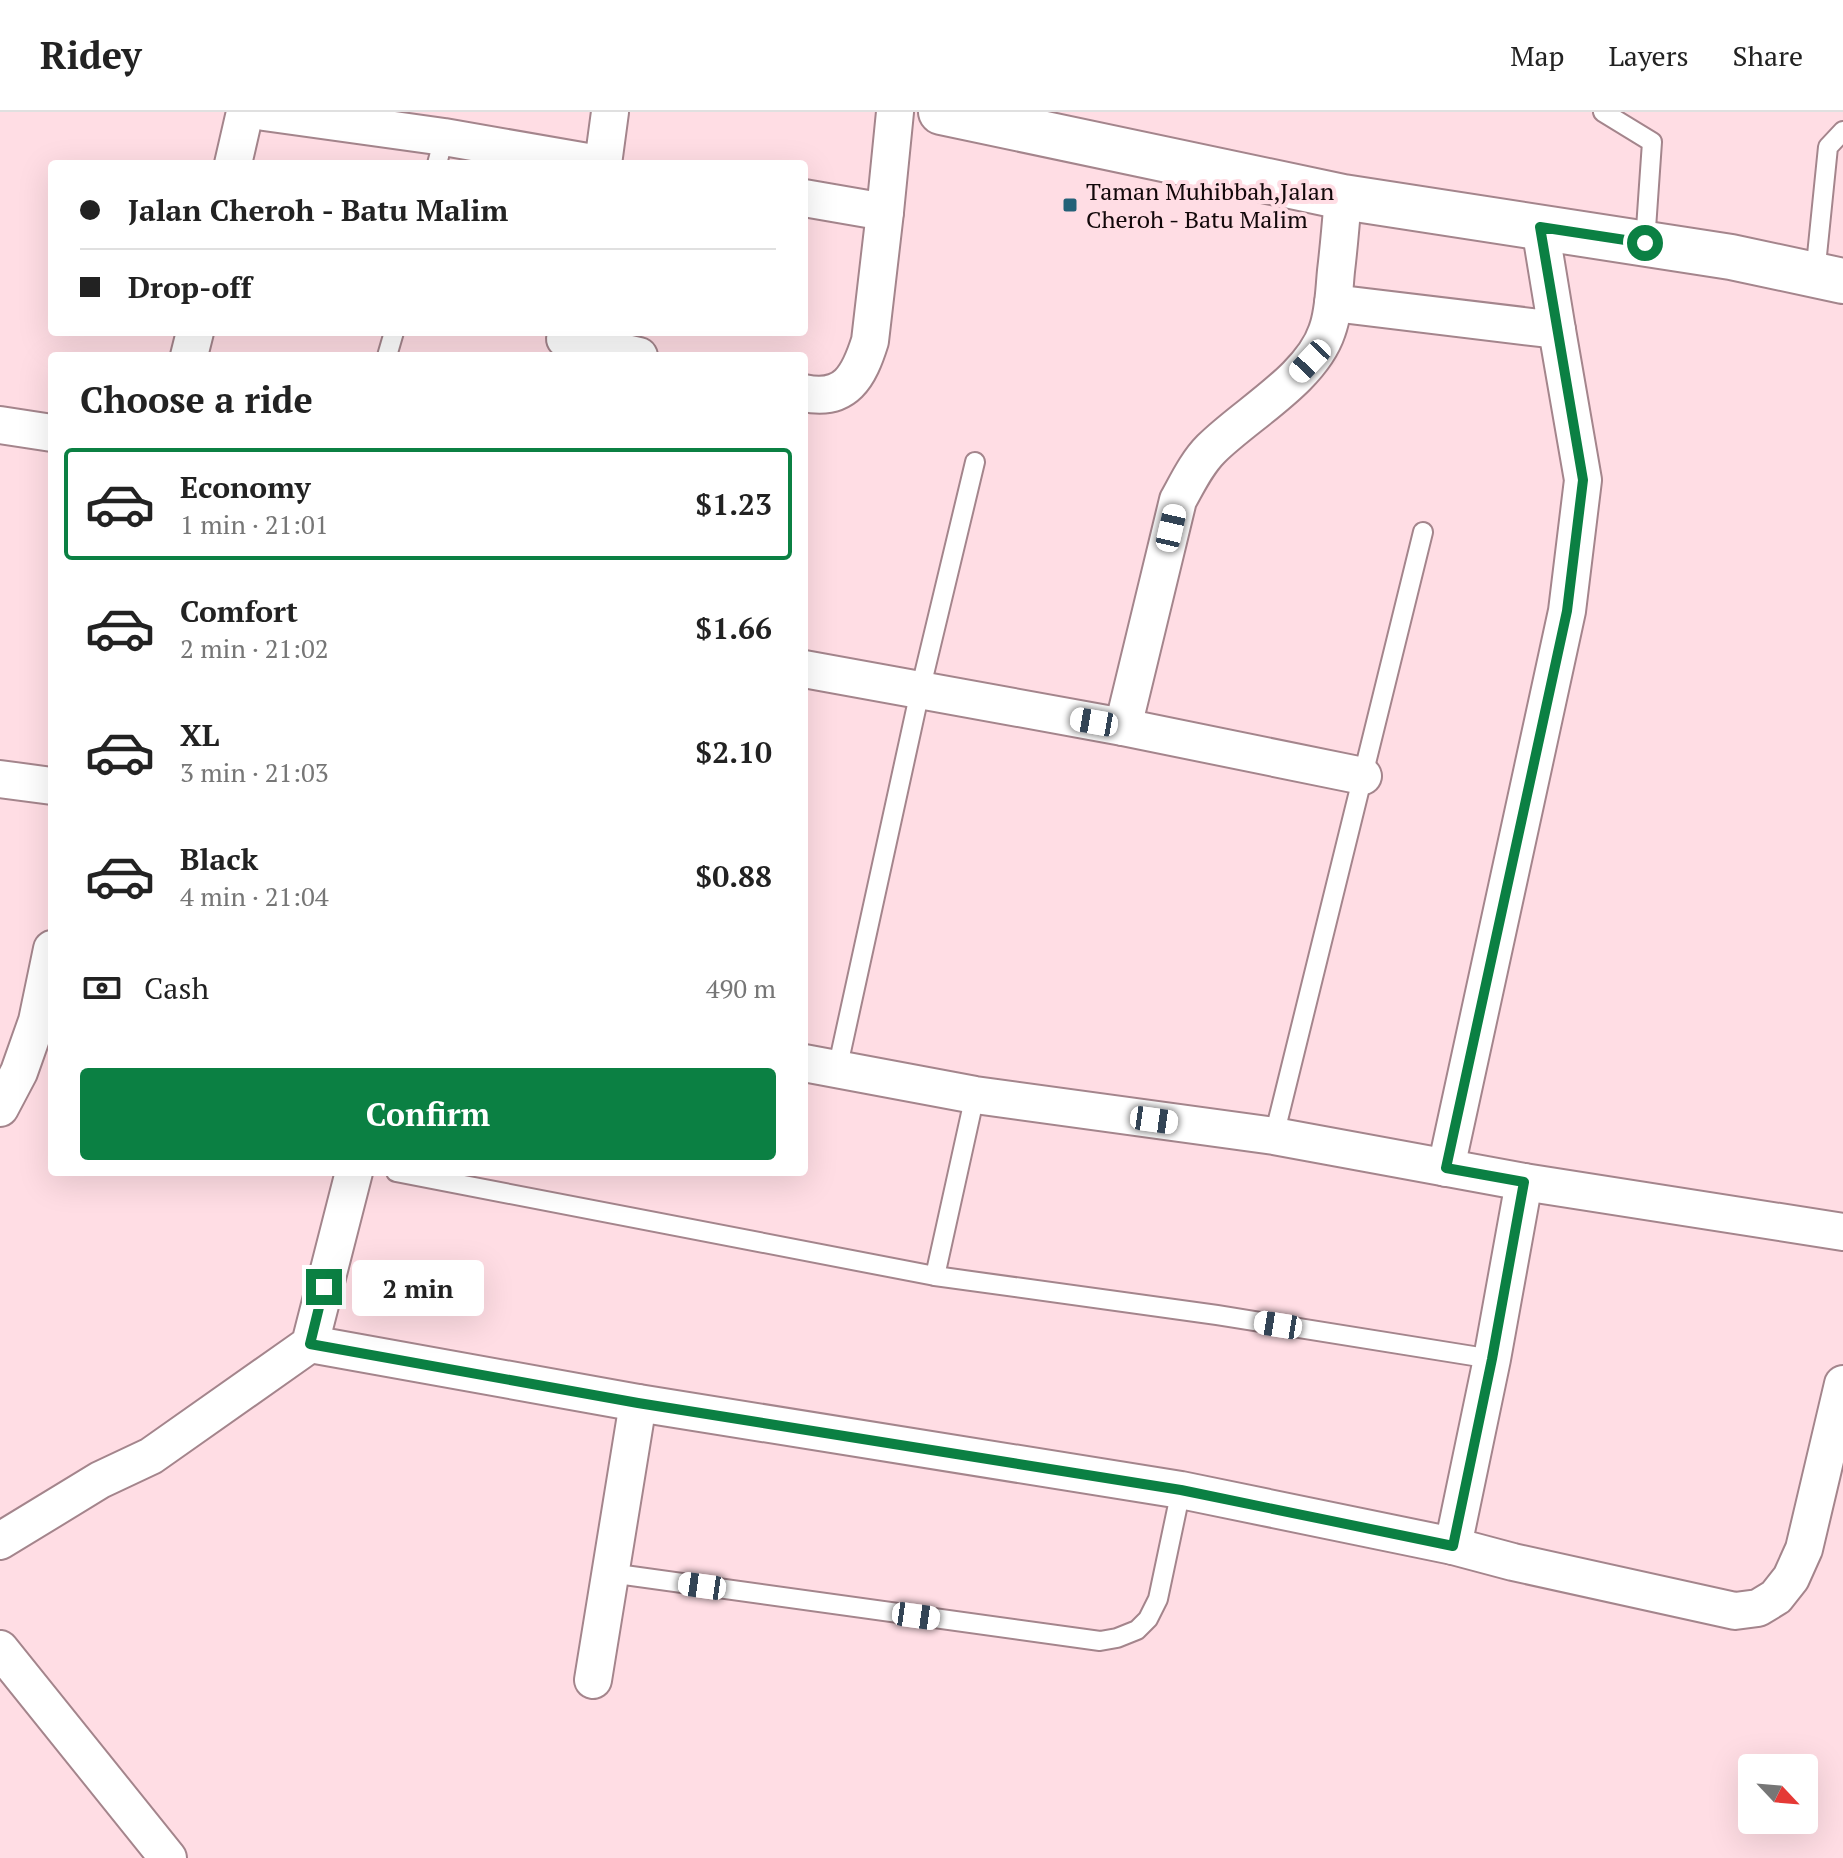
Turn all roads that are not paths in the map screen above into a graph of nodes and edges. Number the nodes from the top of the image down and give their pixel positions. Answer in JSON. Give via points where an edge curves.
{"nodes":[{"id":1,"x":245,"y":112,"type":"edge"},
{"id":2,"x":264,"y":112,"type":"edge"},
{"id":3,"x":610,"y":112,"type":"edge"},
{"id":4,"x":895,"y":112,"type":"edge"},
{"id":5,"x":1603,"y":112,"type":"edge"},
{"id":6,"x":961,"y":114,"type":"edge"},
{"id":7,"x":1843,"y":131,"type":"edge"},
{"id":8,"x":441,"y":150,"type":"edge"},
{"id":9,"x":234,"y":160,"type":"edge"},
{"id":10,"x":555,"y":160,"type":"edge"},
{"id":11,"x":602,"y":160,"type":"edge"},
{"id":12,"x":1343,"y":197,"type":"junction"},
{"id":13,"x":808,"y":199,"type":"edge"},
{"id":14,"x":885,"y":212,"type":"junction"},
{"id":15,"x":1540,"y":227,"type":"junction"},
{"id":16,"x":1645,"y":243,"type":"junction"},
{"id":17,"x":1829,"y":278,"type":"edge"},
{"id":18,"x":1333,"y":303,"type":"junction"},
{"id":19,"x":1557,"y":330,"type":"junction"},
{"id":20,"x":564,"y":342,"type":"edge"},
{"id":21,"x":618,"y":352,"type":"edge"},
{"id":22,"x":808,"y":394,"type":"edge"},
{"id":23,"x":0,"y":425,"type":"edge"},
{"id":24,"x":48,"y":432,"type":"edge"},
{"id":25,"x":975,"y":462,"type":"dead end"},
{"id":26,"x":1423,"y":532,"type":"dead end"},
{"id":27,"x":808,"y":670,"type":"edge"},
{"id":28,"x":920,"y":691,"type":"junction"},
{"id":29,"x":1123,"y":727,"type":"junction"},
{"id":30,"x":1363,"y":776,"type":"junction"},
{"id":31,"x":0,"y":779,"type":"edge"},
{"id":32,"x":48,"y":785,"type":"edge"},
{"id":33,"x":48,"y":968,"type":"edge"},
{"id":34,"x":821,"y":1066,"type":"edge"},
{"id":35,"x":975,"y":1095,"type":"junction"},
{"id":36,"x":0,"y":1108,"type":"edge"},
{"id":37,"x":1274,"y":1136,"type":"junction"},
{"id":38,"x":1446,"y":1168,"type":"junction"},
{"id":39,"x":353,"y":1176,"type":"edge"},
{"id":40,"x":417,"y":1176,"type":"edge"},
{"id":41,"x":1524,"y":1182,"type":"junction"},
{"id":42,"x":1843,"y":1232,"type":"edge"},
{"id":43,"x":935,"y":1276,"type":"junction"},
{"id":44,"x":310,"y":1344,"type":"junction"},
{"id":45,"x":1492,"y":1359,"type":"junction"},
{"id":46,"x":1843,"y":1384,"type":"edge"},
{"id":47,"x":638,"y":1403,"type":"junction"},
{"id":48,"x":1181,"y":1490,"type":"junction"},
{"id":49,"x":0,"y":1541,"type":"edge"},
{"id":50,"x":1453,"y":1546,"type":"junction"},
{"id":51,"x":610,"y":1573,"type":"junction"},
{"id":52,"x":0,"y":1649,"type":"edge"},
{"id":53,"x":593,"y":1680,"type":"dead end"},
{"id":54,"x":168,"y":1858,"type":"edge"}],
"edges":[{"from":1,"to":9,"type":"street"},
{"from":2,"to":8,"type":"street"},
{"from":3,"to":11,"type":"street"},
{"from":4,"to":14,"type":"street"},
{"from":5,"to":16,"type":"lane","via":[[1652,142]]},
{"from":6,"to":12,"type":"main road"},
{"from":7,"to":17,"type":"lane","via":[[1828,147]]},
{"from":8,"to":10,"type":"street"},
{"from":12,"to":15,"type":"main road"},
{"from":12,"to":18,"type":"street"},
{"from":13,"to":14,"type":"street"},
{"from":14,"to":22,"type":"street","via":[[870,341],[861,367],[845,388]]},
{"from":15,"to":16,"type":"main road"},
{"from":15,"to":19,"type":"street"},
{"from":16,"to":17,"type":"main road"},
{"from":18,"to":19,"type":"street"},
{"from":18,"to":29,"type":"street","via":[[1327,333],[1310,361],[1209,450],[1178,500]]},
{"from":19,"to":38,"type":"street","via":[[1583,480],[1567,611]]},
{"from":20,"to":21,"type":"street"},
{"from":23,"to":24,"type":"street"},
{"from":25,"to":28,"type":"lane"},
{"from":26,"to":30,"type":"lane"},
{"from":27,"to":28,"type":"street"},
{"from":28,"to":29,"type":"street"},
{"from":28,"to":34,"type":"lane"},
{"from":29,"to":30,"type":"street"},
{"from":30,"to":37,"type":"lane"},
{"from":31,"to":32,"type":"street"},
{"from":33,"to":36,"type":"street","via":[[37,1021]]},
{"from":34,"to":35,"type":"street"},
{"from":35,"to":37,"type":"street"},
{"from":35,"to":43,"type":"lane"},
{"from":37,"to":38,"type":"street"},
{"from":38,"to":41,"type":"street"},
{"from":39,"to":44,"type":"street"},
{"from":40,"to":43,"type":"lane"},
{"from":41,"to":42,"type":"street"},
{"from":41,"to":45,"type":"street"},
{"from":43,"to":45,"type":"lane"},
{"from":44,"to":47,"type":"street"},
{"from":44,"to":49,"type":"street","via":[[151,1456],[100,1480]]},
{"from":45,"to":50,"type":"street"},
{"from":46,"to":50,"type":"street","via":[[1804,1549],[1791,1578],[1758,1608],[1735,1611]]},
{"from":47,"to":48,"type":"street"},
{"from":47,"to":51,"type":"street"},
{"from":48,"to":50,"type":"street"},
{"from":48,"to":51,"type":"lane","via":[[1158,1599],[1148,1619],[1137,1630],[1100,1641]]},
{"from":51,"to":53,"type":"street"},
{"from":52,"to":54,"type":"street"}]}
